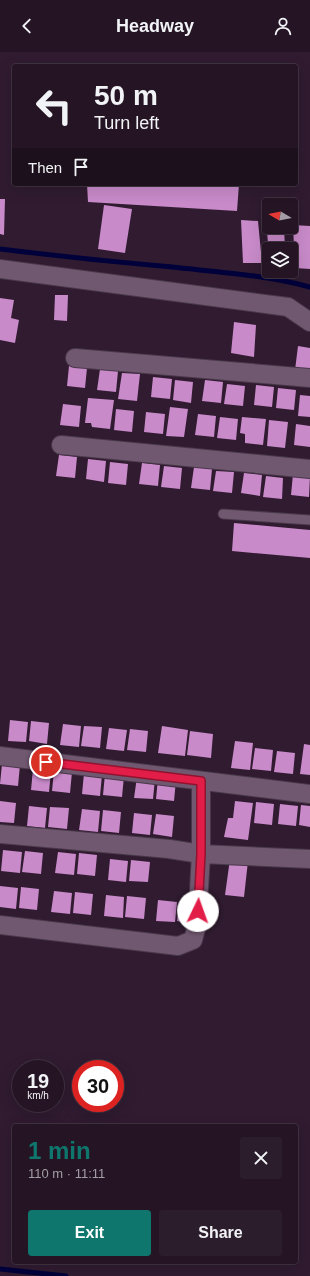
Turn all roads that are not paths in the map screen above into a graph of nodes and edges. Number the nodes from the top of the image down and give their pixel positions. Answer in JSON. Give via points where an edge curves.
{"nodes":[{"id":1,"x":0,"y":269,"type":"edge"},
{"id":2,"x":310,"y":322,"type":"edge"},
{"id":3,"x":75,"y":358,"type":"dead end"},
{"id":4,"x":310,"y":378,"type":"edge"},
{"id":5,"x":61,"y":445,"type":"dead end"},
{"id":6,"x":310,"y":469,"type":"edge"},
{"id":7,"x":223,"y":514,"type":"dead end"},
{"id":8,"x":310,"y":520,"type":"edge"},
{"id":9,"x":0,"y":756,"type":"edge"},
{"id":10,"x":201,"y":781,"type":"junction"},
{"id":11,"x":310,"y":794,"type":"edge"},
{"id":12,"x":0,"y":834,"type":"edge"},
{"id":13,"x":201,"y":854,"type":"junction"},
{"id":14,"x":310,"y":859,"type":"edge"},
{"id":15,"x":0,"y":925,"type":"edge"}],
"edges":[{"from":1,"to":2,"type":"street","via":[[288,307]]},
{"from":3,"to":4,"type":"street"},
{"from":5,"to":6,"type":"street"},
{"from":7,"to":8,"type":"lane"},
{"from":9,"to":10,"type":"street"},
{"from":10,"to":11,"type":"street"},
{"from":10,"to":13,"type":"street"},
{"from":12,"to":13,"type":"street"},
{"from":13,"to":14,"type":"street"},
{"from":13,"to":15,"type":"street","via":[[197,925],[193,940],[178,946]]}]}
